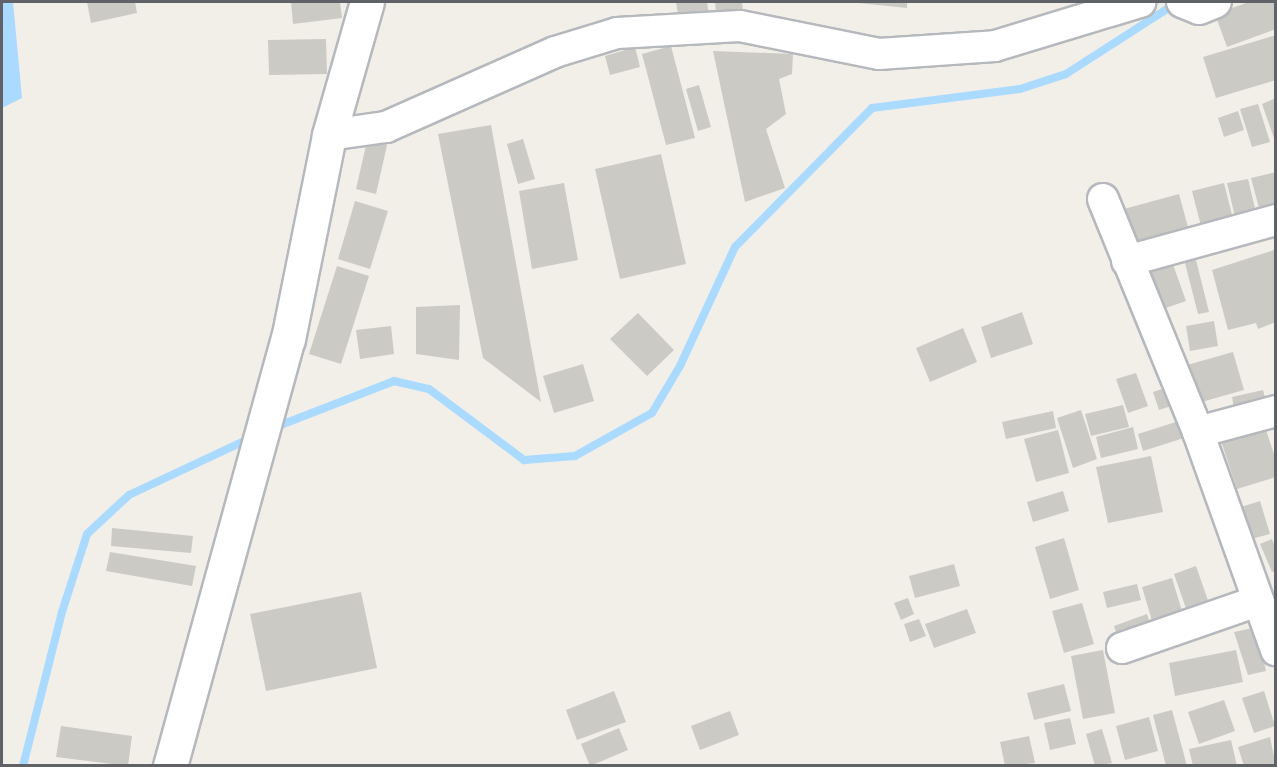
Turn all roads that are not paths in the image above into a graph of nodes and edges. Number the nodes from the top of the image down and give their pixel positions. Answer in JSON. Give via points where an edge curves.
{"nodes":[{"id":1,"x":367,"y":2,"type":"edge"},
{"id":2,"x":1140,"y":2,"type":"edge"},
{"id":3,"x":329,"y":135,"type":"junction"},
{"id":4,"x":1103,"y":199,"type":"dead end"},
{"id":5,"x":1275,"y":220,"type":"edge"},
{"id":6,"x":1127,"y":261,"type":"junction"},
{"id":7,"x":1275,"y":411,"type":"edge"},
{"id":8,"x":1198,"y":432,"type":"junction"},
{"id":9,"x":1258,"y":601,"type":"junction"},
{"id":10,"x":1122,"y":648,"type":"dead end"},
{"id":11,"x":1275,"y":650,"type":"edge"},
{"id":12,"x":170,"y":765,"type":"edge"}],
"edges":[{"from":1,"to":3,"type":"street"},
{"from":2,"to":3,"type":"street","via":[[995,46],[879,54],[740,26],[617,33],[555,52],[386,127]]},
{"from":3,"to":12,"type":"street","via":[[288,339]]},
{"from":4,"to":6,"type":"street"},
{"from":5,"to":6,"type":"street"},
{"from":6,"to":8,"type":"street"},
{"from":7,"to":8,"type":"street"},
{"from":8,"to":9,"type":"street"},
{"from":9,"to":10,"type":"street"},
{"from":9,"to":11,"type":"street"}]}
